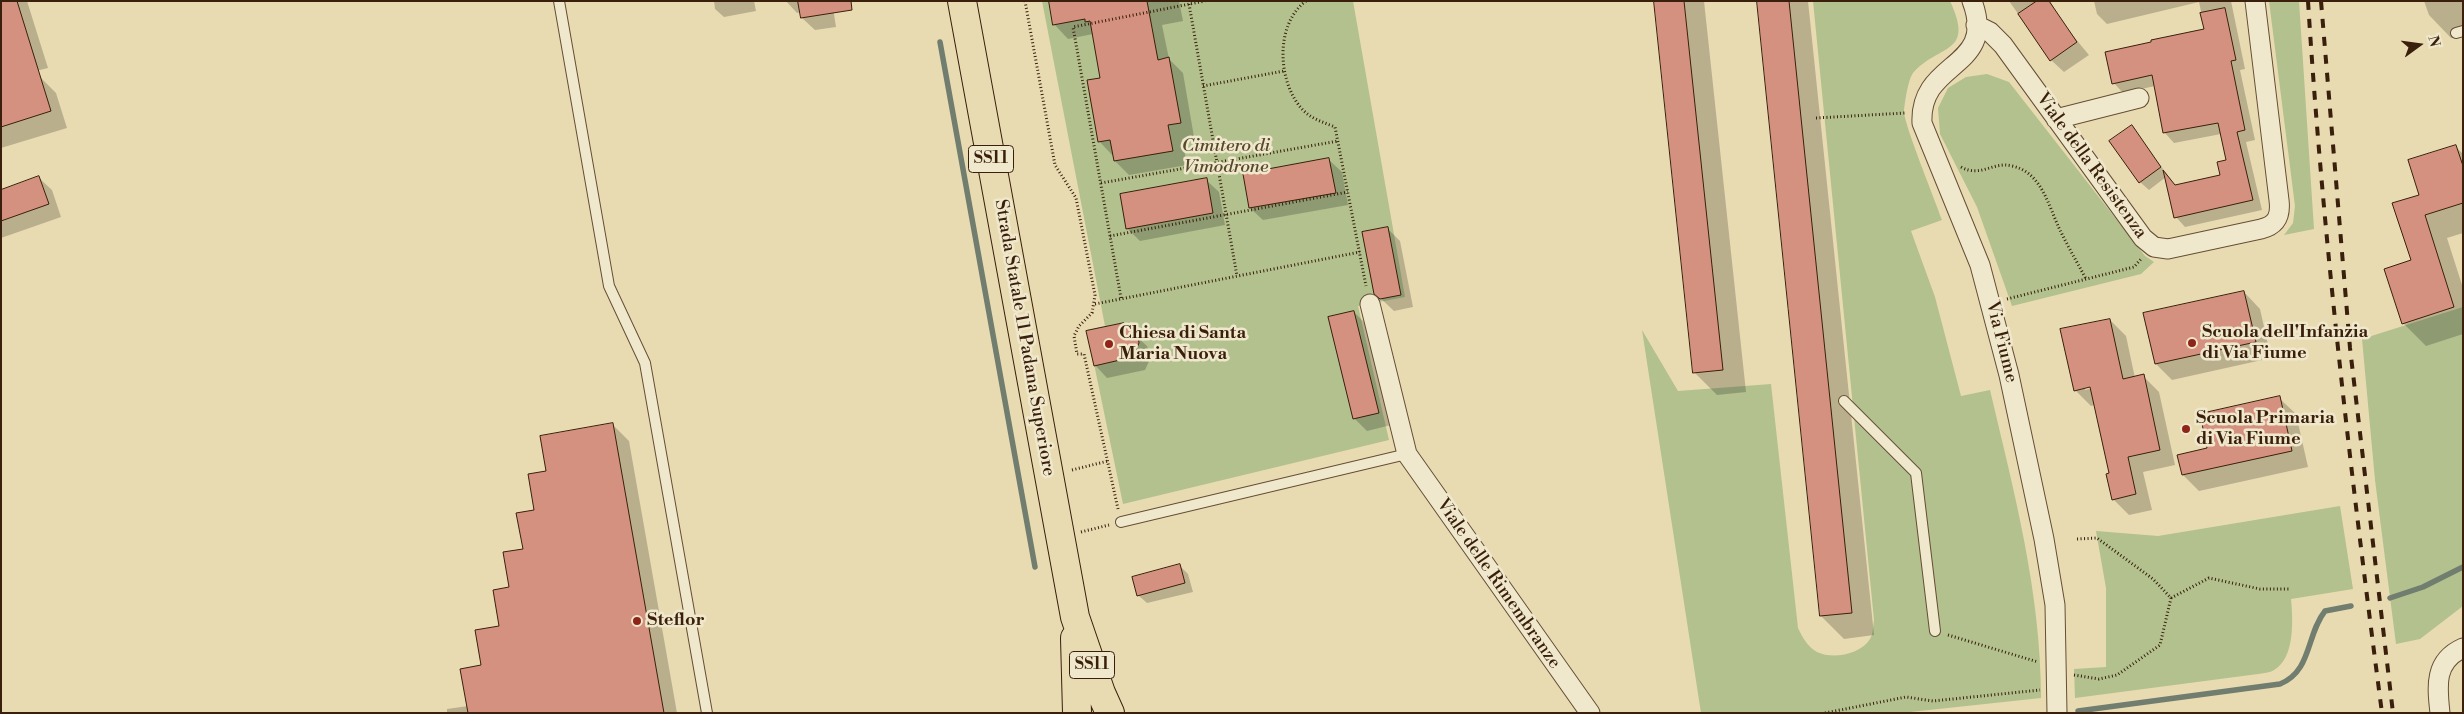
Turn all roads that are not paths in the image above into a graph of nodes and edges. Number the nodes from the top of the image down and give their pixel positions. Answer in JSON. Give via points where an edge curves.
{"nodes":[{"id":1,"x":559,"y":1,"type":"edge"},
{"id":2,"x":962,"y":1,"type":"edge"},
{"id":3,"x":1972,"y":1,"type":"edge"},
{"id":4,"x":2255,"y":1,"type":"edge"},
{"id":5,"x":1976,"y":25,"type":"junction"},
{"id":6,"x":2139,"y":98,"type":"dead end"},
{"id":7,"x":2056,"y":119,"type":"junction"},
{"id":8,"x":1370,"y":304,"type":"road end"},
{"id":9,"x":1844,"y":401,"type":"dead end"},
{"id":10,"x":1407,"y":454,"type":"junction"},
{"id":11,"x":1121,"y":522,"type":"road end"},
{"id":12,"x":1075,"y":616,"type":"junction"},
{"id":13,"x":1935,"y":631,"type":"road end"},
{"id":14,"x":2463,"y":648,"type":"edge"},
{"id":15,"x":2056,"y":712,"type":"edge"},
{"id":16,"x":707,"y":713,"type":"edge"},
{"id":17,"x":1076,"y":713,"type":"edge"},
{"id":18,"x":1110,"y":713,"type":"edge"},
{"id":19,"x":1590,"y":713,"type":"edge"},
{"id":20,"x":2440,"y":713,"type":"edge"}],
"edges":[{"from":1,"to":16,"type":"lane","via":[[609,286],[645,363]]},
{"from":2,"to":12,"type":"main road","name":"Strada Statale 11 Padana Superiore","number":"SS11"},
{"from":3,"to":5,"type":"street","name":"Via Fiume"},
{"from":4,"to":7,"type":"street","name":"Viale della Resistenza","via":[[2280,207],[2271,226],[2168,249],[2154,247],[2142,238]]},
{"from":5,"to":7,"type":"street","name":"Viale della Resistenza","via":[[1990,32],[2003,45]]},
{"from":5,"to":15,"type":"street","name":"Via Fiume","via":[[1971,50],[1931,86],[1925,96],[1923,130],[1966,228],[1992,304],[2019,418],[2052,581],[2056,629]]},
{"from":6,"to":7,"type":"street"},
{"from":8,"to":10,"type":"street","name":"Viale delle Rimembranze"},
{"from":9,"to":13,"type":"lane","via":[[1916,473]]},
{"from":10,"to":11,"type":"lane"},
{"from":10,"to":19,"type":"street","name":"Viale delle Rimembranze"},
{"from":12,"to":17,"type":"main road","name":"Strada Statale 11 Padana Superiore","number":"SS11"},
{"from":12,"to":18,"type":"main road","name":"Strada Statale 11 Padana Superiore","number":"SS11"},
{"from":14,"to":20,"type":"street","via":[[2441,667],[2437,682]]}]}
